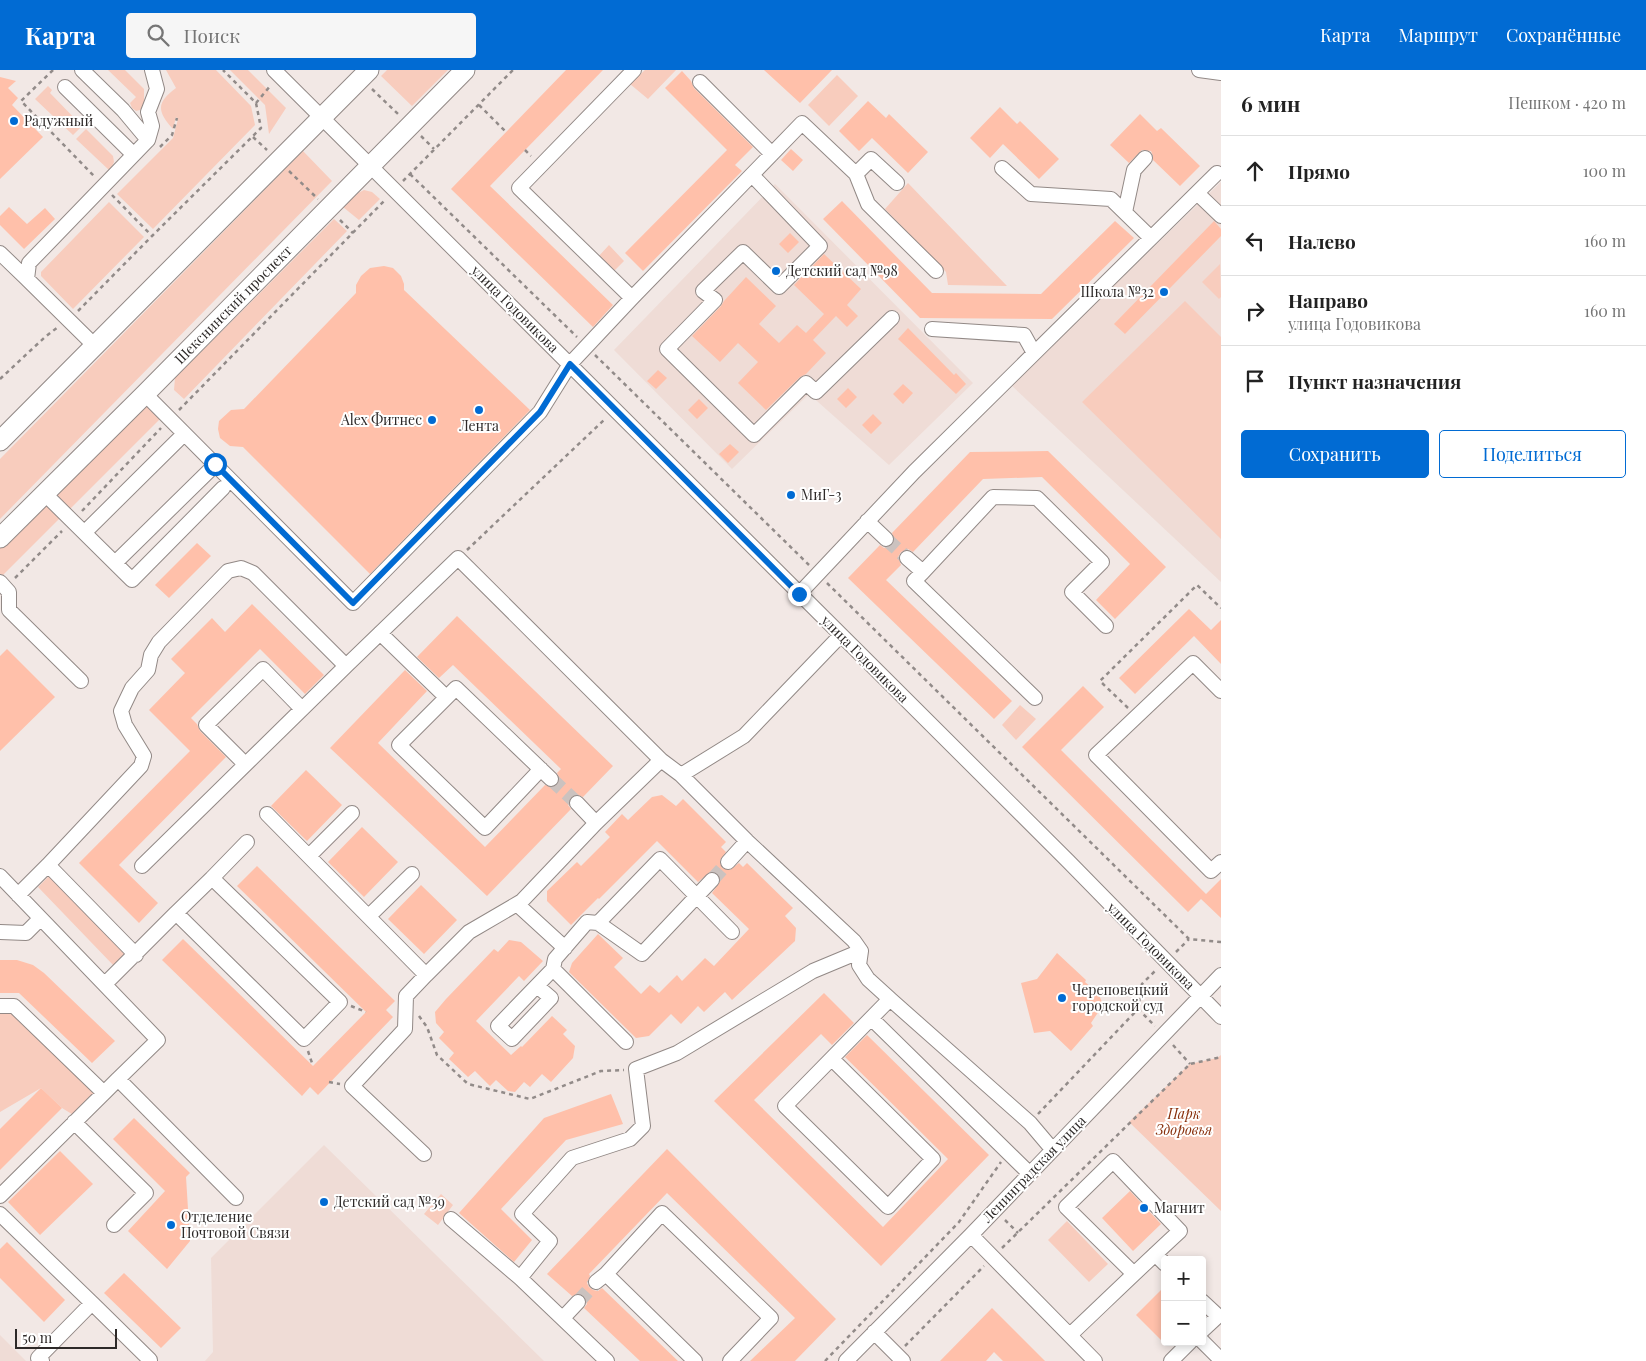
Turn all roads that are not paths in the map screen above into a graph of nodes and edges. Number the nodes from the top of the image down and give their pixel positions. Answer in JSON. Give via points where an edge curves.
{"nodes":[{"id":1,"x":82,"y":70,"type":"edge"},
{"id":2,"x":152,"y":70,"type":"edge"},
{"id":3,"x":274,"y":70,"type":"edge"},
{"id":4,"x":465,"y":70,"type":"edge"},
{"id":5,"x":634,"y":70,"type":"edge"},
{"id":6,"x":1198,"y":70,"type":"edge"},
{"id":7,"x":1221,"y":72,"type":"edge"},
{"id":8,"x":365,"y":74,"type":"edge"},
{"id":9,"x":700,"y":82,"type":"dead end"},
{"id":10,"x":65,"y":87,"type":"dead end"},
{"id":11,"x":321,"y":117,"type":"junction"},
{"id":12,"x":148,"y":140,"type":"junction"},
{"id":13,"x":134,"y":154,"type":"junction"},
{"id":14,"x":772,"y":154,"type":"junction"},
{"id":15,"x":1145,"y":158,"type":"dead end"},
{"id":16,"x":370,"y":166,"type":"junction"},
{"id":17,"x":1002,"y":168,"type":"dead end"},
{"id":18,"x":1217,"y":173,"type":"dead end"},
{"id":19,"x":856,"y":174,"type":"junction"},
{"id":20,"x":752,"y":175,"type":"junction"},
{"id":21,"x":897,"y":183,"type":"dead end"},
{"id":22,"x":1198,"y":193,"type":"junction"},
{"id":23,"x":1126,"y":212,"type":"junction"},
{"id":24,"x":1221,"y":216,"type":"edge"},
{"id":25,"x":1151,"y":238,"type":"junction"},
{"id":26,"x":0,"y":253,"type":"edge"},
{"id":27,"x":936,"y":271,"type":"dead end"},
{"id":28,"x":27,"y":279,"type":"junction"},
{"id":29,"x":632,"y":298,"type":"junction"},
{"id":30,"x":892,"y":318,"type":"dead end"},
{"id":31,"x":932,"y":329,"type":"dead end"},
{"id":32,"x":95,"y":346,"type":"junction"},
{"id":33,"x":1034,"y":353,"type":"junction"},
{"id":34,"x":570,"y":364,"type":"junction"},
{"id":35,"x":145,"y":394,"type":"junction"},
{"id":36,"x":184,"y":434,"type":"junction"},
{"id":37,"x":0,"y":441,"type":"edge"},
{"id":38,"x":215,"y":464,"type":"junction"},
{"id":39,"x":223,"y":488,"type":"dead end"},
{"id":40,"x":44,"y":494,"type":"junction"},
{"id":41,"x":867,"y":521,"type":"junction"},
{"id":42,"x":85,"y":532,"type":"junction"},
{"id":43,"x":0,"y":538,"type":"edge"},
{"id":44,"x":886,"y":539,"type":"tunnel mouth"},
{"id":45,"x":908,"y":558,"type":"tunnel mouth"},
{"id":46,"x":115,"y":564,"type":"junction"},
{"id":47,"x":922,"y":572,"type":"junction"},
{"id":48,"x":3,"y":585,"type":"edge"},
{"id":49,"x":799,"y":594,"type":"junction"},
{"id":50,"x":4,"y":614,"type":"edge"},
{"id":51,"x":1106,"y":626,"type":"dead end"},
{"id":52,"x":380,"y":633,"type":"junction"},
{"id":53,"x":841,"y":635,"type":"junction"},
{"id":54,"x":346,"y":666,"type":"junction"},
{"id":55,"x":82,"y":681,"type":"dead end"},
{"id":56,"x":1221,"y":691,"type":"edge"},
{"id":57,"x":446,"y":697,"type":"junction"},
{"id":58,"x":1035,"y":698,"type":"dead end"},
{"id":59,"x":302,"y":708,"type":"junction"},
{"id":60,"x":661,"y":760,"type":"junction"},
{"id":61,"x":245,"y":764,"type":"junction"},
{"id":62,"x":681,"y":775,"type":"junction"},
{"id":63,"x":577,"y":803,"type":"tunnel mouth"},
{"id":64,"x":267,"y":814,"type":"dead end"},
{"id":65,"x":352,"y":814,"type":"dead end"},
{"id":66,"x":596,"y":823,"type":"junction"},
{"id":67,"x":747,"y":841,"type":"junction"},
{"id":68,"x":247,"y":842,"type":"dead end"},
{"id":69,"x":309,"y":856,"type":"junction"},
{"id":70,"x":728,"y":862,"type":"tunnel mouth"},
{"id":71,"x":1221,"y":862,"type":"edge"},
{"id":72,"x":48,"y":865,"type":"junction"},
{"id":73,"x":142,"y":866,"type":"dead end"},
{"id":74,"x":412,"y":874,"type":"dead end"},
{"id":75,"x":0,"y":876,"type":"edge"},
{"id":76,"x":212,"y":878,"type":"junction"},
{"id":77,"x":712,"y":880,"type":"tunnel mouth"},
{"id":78,"x":18,"y":895,"type":"junction"},
{"id":79,"x":697,"y":897,"type":"junction"},
{"id":80,"x":522,"y":901,"type":"junction"},
{"id":81,"x":176,"y":914,"type":"junction"},
{"id":82,"x":369,"y":916,"type":"junction"},
{"id":83,"x":40,"y":918,"type":"junction"},
{"id":84,"x":598,"y":923,"type":"junction"},
{"id":85,"x":0,"y":932,"type":"edge"},
{"id":86,"x":732,"y":932,"type":"dead end"},
{"id":87,"x":564,"y":948,"type":"junction"},
{"id":88,"x":861,"y":951,"type":"junction"},
{"id":89,"x":136,"y":955,"type":"junction"},
{"id":90,"x":552,"y":969,"type":"junction"},
{"id":91,"x":426,"y":974,"type":"junction"},
{"id":92,"x":1221,"y":975,"type":"edge"},
{"id":93,"x":105,"y":984,"type":"junction"},
{"id":94,"x":537,"y":986,"type":"dead end"},
{"id":95,"x":1200,"y":996,"type":"junction"},
{"id":96,"x":890,"y":999,"type":"junction"},
{"id":97,"x":0,"y":1006,"type":"edge"},
{"id":98,"x":1221,"y":1017,"type":"edge"},
{"id":99,"x":872,"y":1019,"type":"junction"},
{"id":100,"x":626,"y":1042,"type":"dead end"},
{"id":101,"x":832,"y":1059,"type":"junction"},
{"id":102,"x":118,"y":1078,"type":"junction"},
{"id":103,"x":104,"y":1093,"type":"junction"},
{"id":104,"x":74,"y":1122,"type":"junction"},
{"id":105,"x":1052,"y":1150,"type":"junction"},
{"id":106,"x":424,"y":1154,"type":"dead end"},
{"id":107,"x":1029,"y":1173,"type":"junction"},
{"id":108,"x":0,"y":1196,"type":"edge"},
{"id":109,"x":236,"y":1198,"type":"dead end"},
{"id":110,"x":0,"y":1214,"type":"edge"},
{"id":111,"x":451,"y":1219,"type":"dead end"},
{"id":112,"x":114,"y":1225,"type":"dead end"},
{"id":113,"x":971,"y":1234,"type":"junction"},
{"id":114,"x":1160,"y":1259,"type":"edge"},
{"id":115,"x":1134,"y":1274,"type":"junction"},
{"id":116,"x":520,"y":1278,"type":"junction"},
{"id":117,"x":578,"y":1302,"type":"tunnel mouth"},
{"id":118,"x":92,"y":1303,"type":"junction"},
{"id":119,"x":1206,"y":1304,"type":"edge"},
{"id":120,"x":1219,"y":1315,"type":"edge"},
{"id":121,"x":562,"y":1318,"type":"junction"},
{"id":122,"x":1206,"y":1327,"type":"edge"},
{"id":123,"x":874,"y":1332,"type":"junction"},
{"id":124,"x":1070,"y":1335,"type":"junction"},
{"id":125,"x":1206,"y":1345,"type":"edge"},
{"id":126,"x":1186,"y":1346,"type":"edge"},
{"id":127,"x":899,"y":1358,"type":"edge"},
{"id":128,"x":150,"y":1360,"type":"edge"},
{"id":129,"x":1221,"y":1360,"type":"edge"},
{"id":130,"x":42,"y":1361,"type":"edge"},
{"id":131,"x":607,"y":1361,"type":"edge"},
{"id":132,"x":695,"y":1361,"type":"edge"},
{"id":133,"x":730,"y":1361,"type":"edge"},
{"id":134,"x":846,"y":1361,"type":"edge"},
{"id":135,"x":1095,"y":1361,"type":"edge"},
{"id":136,"x":1171,"y":1361,"type":"edge"}],
"edges":[{"from":1,"to":12,"type":"street"},
{"from":2,"to":12,"type":"street","via":[[157,89],[148,112],[152,126]]},
{"from":3,"to":11,"type":"street","name":"улица Годовикова"},
{"from":4,"to":16,"type":"main road","name":"Шекснинский проспект"},
{"from":5,"to":29,"type":"street","via":[[518,188]]},
{"from":6,"to":7,"type":"street"},
{"from":8,"to":11,"type":"main road"},
{"from":9,"to":14,"type":"street"},
{"from":10,"to":13,"type":"street"},
{"from":11,"to":16,"type":"street","name":"улица Годовикова"},
{"from":11,"to":32,"type":"main road"},
{"from":12,"to":13,"type":"street"},
{"from":13,"to":28,"type":"street","via":[[29,263]]},
{"from":14,"to":19,"type":"street","via":[[802,123]]},
{"from":14,"to":20,"type":"street"},
{"from":15,"to":23,"type":"street","via":[[1134,170]]},
{"from":16,"to":34,"type":"street","name":"улица Годовикова"},
{"from":16,"to":35,"type":"main road","name":"Шекснинский проспект"},
{"from":17,"to":23,"type":"street","via":[[1031,194],[1111,199]]},
{"from":18,"to":22,"type":"street"},
{"from":19,"to":21,"type":"street","via":[[871,159]]},
{"from":19,"to":27,"type":"street","via":[[868,204]]},
{"from":20,"to":29,"type":"street"},
{"from":20,"to":30,"type":"street","via":[[820,246],[779,287],[744,252],[703,291],[715,300],[667,349],[754,435],[806,383],[816,392]]},
{"from":22,"to":24,"type":"street"},
{"from":22,"to":25,"type":"street"},
{"from":23,"to":25,"type":"street"},
{"from":25,"to":33,"type":"street"},
{"from":26,"to":28,"type":"street"},
{"from":28,"to":32,"type":"street"},
{"from":29,"to":34,"type":"street"},
{"from":31,"to":33,"type":"street","via":[[1024,335]]},
{"from":32,"to":37,"type":"main road"},
{"from":33,"to":41,"type":"street"},
{"from":34,"to":38,"type":"street","via":[[540,412],[353,603]]},
{"from":34,"to":49,"type":"street","name":"улица Годовикова"},
{"from":35,"to":36,"type":"street"},
{"from":35,"to":40,"type":"main road","name":"Шекснинский проспект"},
{"from":36,"to":38,"type":"street"},
{"from":36,"to":42,"type":"street"},
{"from":38,"to":46,"type":"street"},
{"from":39,"to":46,"type":"street","via":[[132,580]]},
{"from":40,"to":42,"type":"street"},
{"from":40,"to":43,"type":"main road","name":"Шекснинский проспект"},
{"from":41,"to":44,"type":"street"},
{"from":41,"to":49,"type":"street"},
{"from":42,"to":46,"type":"street"},
{"from":45,"to":47,"type":"street"},
{"from":47,"to":51,"type":"street","via":[[993,497],[1037,498],[1102,562],[1072,592]]},
{"from":47,"to":58,"type":"street","via":[[914,581]]},
{"from":48,"to":50,"type":"street","via":[[9,592]]},
{"from":49,"to":53,"type":"street","name":"улица Годовикова"},
{"from":50,"to":55,"type":"street"},
{"from":52,"to":54,"type":"street"},
{"from":52,"to":57,"type":"street"},
{"from":52,"to":60,"type":"street","via":[[458,558]]},
{"from":53,"to":62,"type":"street","via":[[744,736]]},
{"from":53,"to":95,"type":"street","name":"улица Годовикова"},
{"from":54,"to":59,"type":"street"},
{"from":54,"to":72,"type":"street","via":[[253,573],[241,568],[228,571],[159,642],[151,655],[148,670],[132,688],[121,711],[125,725],[144,756],[141,766]]},
{"from":56,"to":71,"type":"street","via":[[1193,662],[1096,755],[1211,871]]},
{"from":57,"to":57,"type":"street","via":[[456,688],[546,774],[485,828],[399,745]]},
{"from":59,"to":61,"type":"street"},
{"from":59,"to":61,"type":"street","via":[[263,669],[206,725]]},
{"from":60,"to":62,"type":"street"},
{"from":60,"to":66,"type":"street"},
{"from":61,"to":73,"type":"street"},
{"from":62,"to":67,"type":"street"},
{"from":63,"to":66,"type":"street"},
{"from":64,"to":69,"type":"street"},
{"from":65,"to":69,"type":"street"},
{"from":66,"to":80,"type":"street"},
{"from":67,"to":70,"type":"street"},
{"from":67,"to":88,"type":"street"},
{"from":68,"to":76,"type":"street"},
{"from":69,"to":82,"type":"street"},
{"from":72,"to":78,"type":"street"},
{"from":72,"to":89,"type":"street"},
{"from":74,"to":82,"type":"street"},
{"from":75,"to":78,"type":"street"},
{"from":76,"to":81,"type":"street"},
{"from":76,"to":81,"type":"street","via":[[340,1002],[304,1039]]},
{"from":77,"to":79,"type":"street"},
{"from":78,"to":83,"type":"street"},
{"from":79,"to":84,"type":"street","via":[[642,954]]},
{"from":79,"to":84,"type":"street","via":[[660,860]]},
{"from":79,"to":86,"type":"street"},
{"from":80,"to":87,"type":"street","via":[[518,905]]},
{"from":80,"to":91,"type":"street","via":[[469,932]]},
{"from":81,"to":89,"type":"street"},
{"from":82,"to":91,"type":"street"},
{"from":83,"to":85,"type":"street","via":[[26,933]]},
{"from":83,"to":93,"type":"street"},
{"from":84,"to":87,"type":"street","via":[[587,922]]},
{"from":87,"to":90,"type":"street"},
{"from":88,"to":96,"type":"street","via":[[859,965],[868,979]]},
{"from":88,"to":116,"type":"street","via":[[812,971],[677,1053],[636,1069],[643,1126],[630,1139],[572,1158],[522,1214],[550,1241]]},
{"from":89,"to":93,"type":"street"},
{"from":90,"to":94,"type":"street"},
{"from":90,"to":100,"type":"street"},
{"from":91,"to":106,"type":"street","via":[[406,996],[405,1029],[352,1086]]},
{"from":92,"to":95,"type":"street","name":"Ленинградская улица"},
{"from":93,"to":102,"type":"street","via":[[158,1040]]},
{"from":95,"to":98,"type":"street","name":"улица Годовикова"},
{"from":95,"to":105,"type":"street","name":"Ленинградская улица"},
{"from":96,"to":99,"type":"street"},
{"from":96,"to":105,"type":"street","via":[[1030,1123]]},
{"from":97,"to":103,"type":"street","via":[[14,1006]]},
{"from":99,"to":101,"type":"street"},
{"from":99,"to":107,"type":"street"},
{"from":101,"to":101,"type":"street","via":[[785,1106],[888,1207],[933,1159]]},
{"from":102,"to":103,"type":"street"},
{"from":102,"to":109,"type":"street"},
{"from":103,"to":104,"type":"street"},
{"from":104,"to":108,"type":"street"},
{"from":104,"to":112,"type":"street","via":[[146,1193]]},
{"from":105,"to":107,"type":"street","name":"Ленинградская улица"},
{"from":107,"to":113,"type":"street","name":"Ленинградская улица"},
{"from":110,"to":118,"type":"street"},
{"from":111,"to":116,"type":"street"},
{"from":113,"to":123,"type":"street","name":"Ленинградская улица"},
{"from":113,"to":124,"type":"street"},
{"from":114,"to":115,"type":"street"},
{"from":114,"to":115,"type":"street","via":[[1180,1231],[1114,1161],[1066,1207]]},
{"from":115,"to":124,"type":"street"},
{"from":116,"to":121,"type":"street"},
{"from":117,"to":121,"type":"street"},
{"from":118,"to":128,"type":"street"},
{"from":118,"to":130,"type":"street","via":[[38,1358]]},
{"from":119,"to":120,"type":"street"},
{"from":120,"to":122,"type":"street"},
{"from":121,"to":131,"type":"street"},
{"from":123,"to":127,"type":"street"},
{"from":123,"to":134,"type":"street","name":"Ленинградская улица"},
{"from":124,"to":135,"type":"street"},
{"from":125,"to":129,"type":"street"},
{"from":126,"to":136,"type":"street"},
{"from":132,"to":133,"type":"street","via":[[601,1278],[662,1213],[771,1318]]}]}
